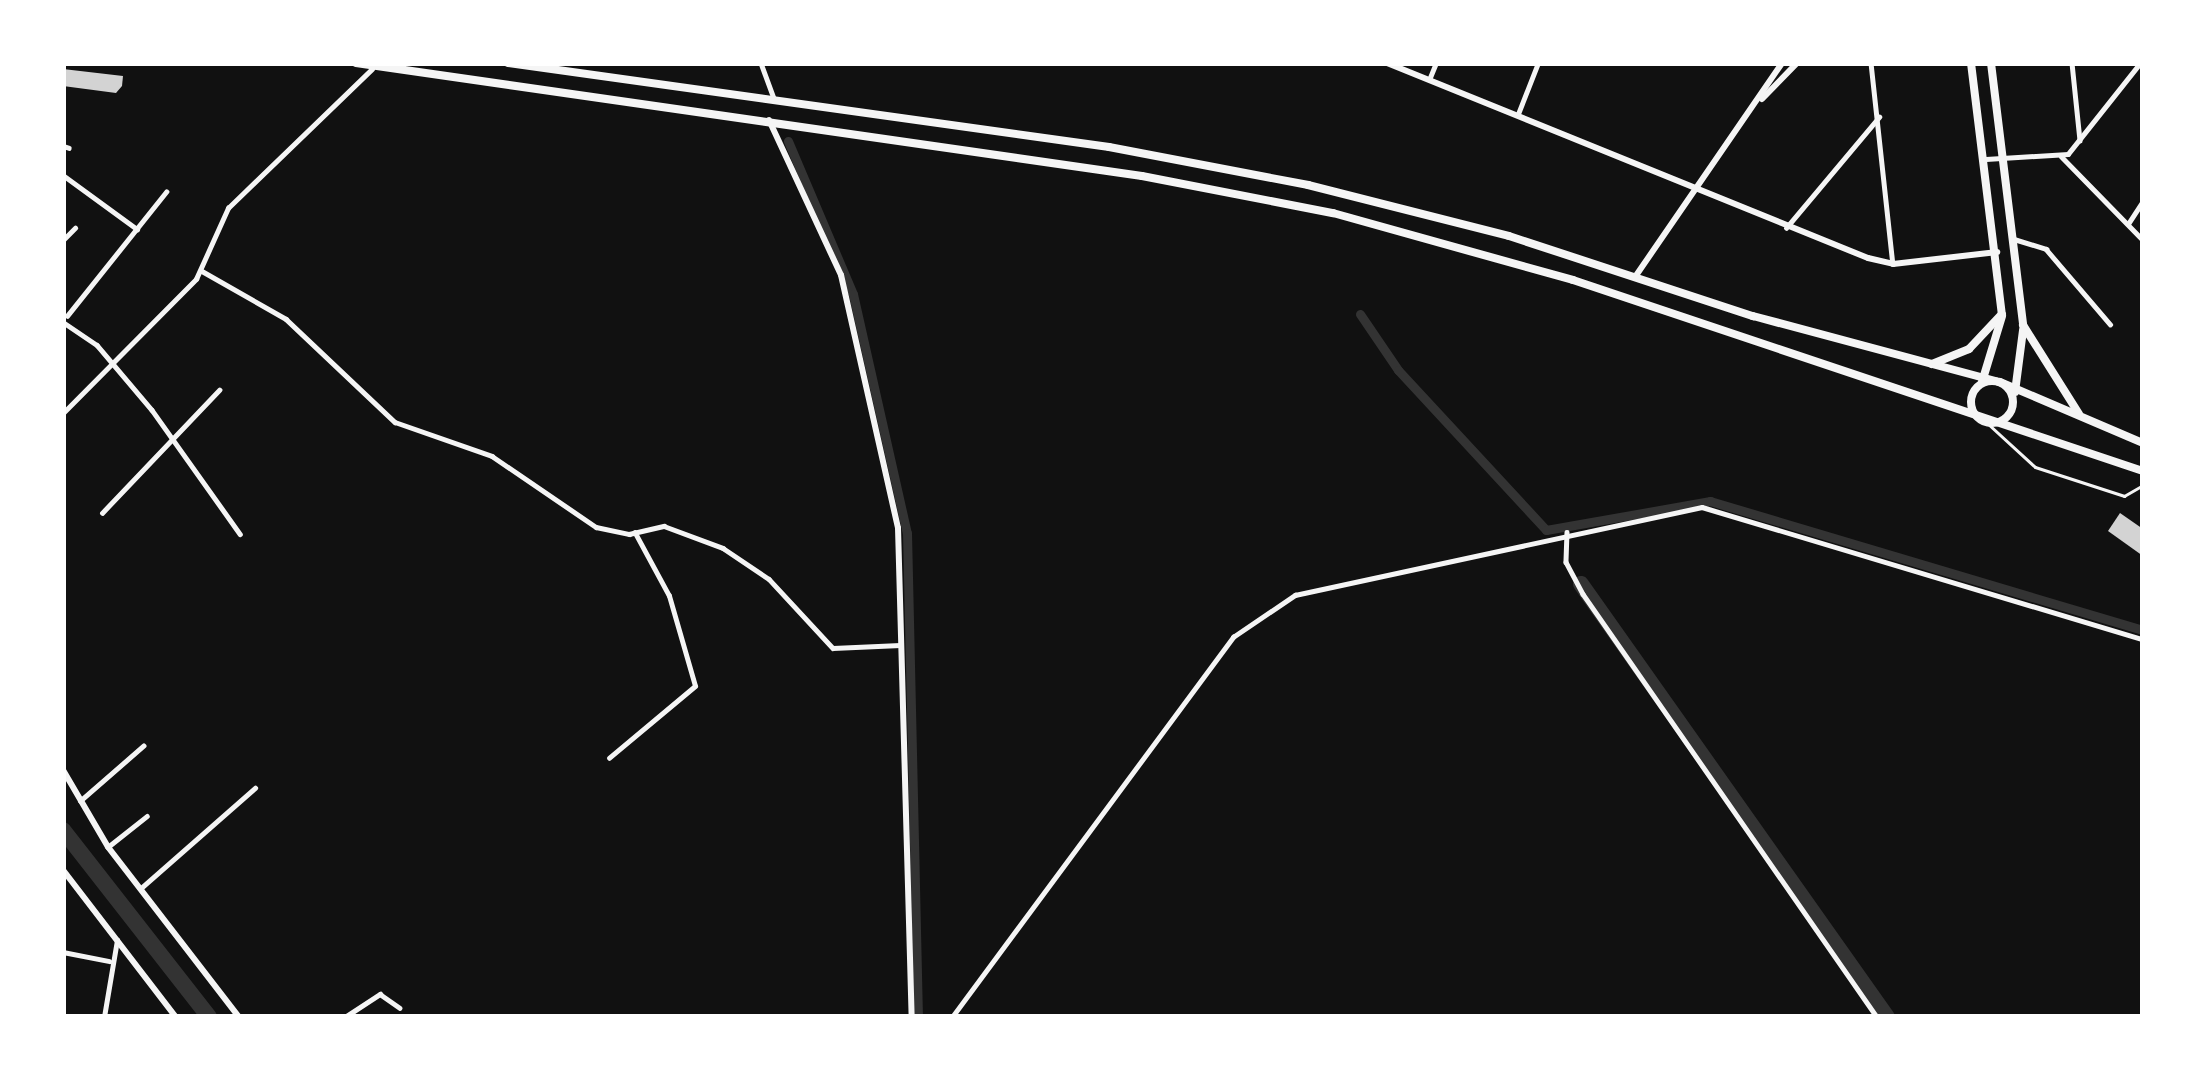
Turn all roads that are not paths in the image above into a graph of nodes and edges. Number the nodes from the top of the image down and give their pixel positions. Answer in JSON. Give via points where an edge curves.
{"nodes":[{"id":1,"x":356,"y":63,"type":"edge"},
{"id":2,"x":508,"y":63,"type":"edge"},
{"id":3,"x":761,"y":63,"type":"edge"},
{"id":4,"x":1387,"y":63,"type":"edge"},
{"id":5,"x":1436,"y":63,"type":"edge"},
{"id":6,"x":1538,"y":63,"type":"edge"},
{"id":7,"x":1782,"y":63,"type":"edge"},
{"id":8,"x":1798,"y":63,"type":"edge"},
{"id":9,"x":1871,"y":63,"type":"edge"},
{"id":10,"x":1971,"y":63,"type":"edge"},
{"id":11,"x":1991,"y":63,"type":"edge"},
{"id":12,"x":2072,"y":63,"type":"edge"},
{"id":13,"x":2140,"y":63,"type":"edge"},
{"id":14,"x":375,"y":66,"type":"edge"},
{"id":15,"x":1429,"y":80,"type":"junction"},
{"id":16,"x":775,"y":100,"type":"junction"},
{"id":17,"x":1759,"y":101,"type":"junction"},
{"id":18,"x":1517,"y":116,"type":"junction"},
{"id":19,"x":1879,"y":117,"type":"junction"},
{"id":20,"x":769,"y":120,"type":"junction"},
{"id":21,"x":2080,"y":141,"type":"junction"},
{"id":22,"x":2061,"y":156,"type":"junction"},
{"id":23,"x":2002,"y":158,"type":"junction"},
{"id":24,"x":1985,"y":159,"type":"junction"},
{"id":25,"x":63,"y":175,"type":"edge"},
{"id":26,"x":1692,"y":189,"type":"junction"},
{"id":27,"x":166,"y":192,"type":"dead end"},
{"id":28,"x":2143,"y":201,"type":"edge"},
{"id":29,"x":2128,"y":224,"type":"junction"},
{"id":30,"x":75,"y":228,"type":"dead end"},
{"id":31,"x":1786,"y":228,"type":"junction"},
{"id":32,"x":137,"y":229,"type":"junction"},
{"id":33,"x":2014,"y":239,"type":"junction"},
{"id":34,"x":63,"y":240,"type":"edge"},
{"id":35,"x":2143,"y":240,"type":"edge"},
{"id":36,"x":1997,"y":252,"type":"junction"},
{"id":37,"x":1893,"y":264,"type":"junction"},
{"id":38,"x":202,"y":271,"type":"junction"},
{"id":39,"x":1635,"y":278,"type":"junction"},
{"id":40,"x":2002,"y":314,"type":"junction"},
{"id":41,"x":65,"y":319,"type":"edge"},
{"id":42,"x":2110,"y":324,"type":"dead end"},
{"id":43,"x":2023,"y":325,"type":"junction"},
{"id":44,"x":110,"y":362,"type":"junction"},
{"id":45,"x":1932,"y":364,"type":"junction"},
{"id":46,"x":1983,"y":381,"type":"junction"},
{"id":47,"x":2000,"y":382,"type":"junction"},
{"id":48,"x":2016,"y":388,"type":"junction"},
{"id":49,"x":219,"y":390,"type":"dead end"},
{"id":50,"x":2013,"y":405,"type":"junction"},
{"id":51,"x":63,"y":413,"type":"edge"},
{"id":52,"x":2082,"y":418,"type":"junction"},
{"id":53,"x":1987,"y":423,"type":"junction"},
{"id":54,"x":172,"y":439,"type":"junction"},
{"id":55,"x":2143,"y":443,"type":"edge"},
{"id":56,"x":2143,"y":471,"type":"edge"},
{"id":57,"x":2143,"y":484,"type":"edge"},
{"id":58,"x":102,"y":513,"type":"dead end"},
{"id":59,"x":1567,"y":532,"type":"junction"},
{"id":60,"x":635,"y":533,"type":"junction"},
{"id":61,"x":240,"y":534,"type":"dead end"},
{"id":62,"x":2143,"y":639,"type":"edge"},
{"id":63,"x":900,"y":645,"type":"junction"},
{"id":64,"x":143,"y":746,"type":"dead end"},
{"id":65,"x":609,"y":758,"type":"dead end"},
{"id":66,"x":63,"y":770,"type":"edge"},
{"id":67,"x":255,"y":788,"type":"dead end"},
{"id":68,"x":80,"y":801,"type":"junction"},
{"id":69,"x":147,"y":816,"type":"dead end"},
{"id":70,"x":108,"y":847,"type":"junction"},
{"id":71,"x":63,"y":870,"type":"edge"},
{"id":72,"x":140,"y":889,"type":"junction"},
{"id":73,"x":117,"y":939,"type":"junction"},
{"id":74,"x":63,"y":952,"type":"edge"},
{"id":75,"x":110,"y":962,"type":"junction"},
{"id":76,"x":400,"y":1008,"type":"dead end"},
{"id":77,"x":104,"y":1017,"type":"edge"},
{"id":78,"x":176,"y":1017,"type":"edge"},
{"id":79,"x":239,"y":1017,"type":"edge"},
{"id":80,"x":345,"y":1017,"type":"edge"},
{"id":81,"x":912,"y":1017,"type":"edge"},
{"id":82,"x":952,"y":1017,"type":"edge"},
{"id":83,"x":1877,"y":1017,"type":"edge"}],
"edges":[{"from":1,"to":14,"type":"main road"},
{"from":2,"to":16,"type":"main road"},
{"from":3,"to":16,"type":"street"},
{"from":4,"to":15,"type":"street"},
{"from":5,"to":15,"type":"street"},
{"from":6,"to":18,"type":"street"},
{"from":7,"to":17,"type":"street"},
{"from":8,"to":17,"type":"street"},
{"from":9,"to":19,"type":"street"},
{"from":10,"to":24,"type":"main road"},
{"from":11,"to":23,"type":"main road"},
{"from":12,"to":21,"type":"street"},
{"from":13,"to":21,"type":"street"},
{"from":14,"to":20,"type":"main road"},
{"from":14,"to":38,"type":"street","via":[[228,208]]},
{"from":15,"to":18,"type":"street"},
{"from":16,"to":39,"type":"main road","via":[[1269,177],[1474,226]]},
{"from":17,"to":26,"type":"street"},
{"from":18,"to":26,"type":"street"},
{"from":19,"to":31,"type":"street"},
{"from":19,"to":37,"type":"street"},
{"from":20,"to":53,"type":"main road","via":[[1142,176],[1375,223],[1573,280]]},
{"from":20,"to":63,"type":"street","via":[[850,302],[898,528]]},
{"from":21,"to":22,"type":"street"},
{"from":22,"to":23,"type":"street"},
{"from":22,"to":29,"type":"street"},
{"from":23,"to":24,"type":"street"},
{"from":23,"to":33,"type":"main road"},
{"from":24,"to":36,"type":"main road"},
{"from":25,"to":32,"type":"street"},
{"from":26,"to":31,"type":"street"},
{"from":26,"to":39,"type":"street"},
{"from":27,"to":32,"type":"street"},
{"from":28,"to":29,"type":"street"},
{"from":29,"to":35,"type":"street"},
{"from":30,"to":34,"type":"street"},
{"from":31,"to":37,"type":"street"},
{"from":32,"to":41,"type":"street"},
{"from":33,"to":42,"type":"street","via":[[2046,249]]},
{"from":33,"to":43,"type":"main road"},
{"from":36,"to":37,"type":"street"},
{"from":36,"to":40,"type":"main road"},
{"from":38,"to":44,"type":"street"},
{"from":38,"to":60,"type":"street","via":[[286,319],[395,422],[492,456],[586,522]]},
{"from":39,"to":45,"type":"main road"},
{"from":40,"to":45,"type":"main road","via":[[1970,349]]},
{"from":40,"to":46,"type":"main road"},
{"from":41,"to":44,"type":"street"},
{"from":43,"to":48,"type":"main road"},
{"from":43,"to":52,"type":"main road"},
{"from":44,"to":51,"type":"street"},
{"from":44,"to":54,"type":"street"},
{"from":45,"to":46,"type":"main road"},
{"from":46,"to":47,"type":"main road"},
{"from":46,"to":53,"type":"main road","via":[[1972,409]]},
{"from":47,"to":48,"type":"main road"},
{"from":47,"to":50,"type":"main road"},
{"from":48,"to":50,"type":"main road"},
{"from":48,"to":52,"type":"main road"},
{"from":49,"to":54,"type":"street"},
{"from":50,"to":53,"type":"main road","via":[[2001,422]]},
{"from":52,"to":55,"type":"main road"},
{"from":53,"to":56,"type":"main road"},
{"from":53,"to":57,"type":"lane","via":[[2035,467],[2124,496]]},
{"from":54,"to":58,"type":"street"},
{"from":54,"to":61,"type":"street"},
{"from":59,"to":62,"type":"street","via":[[1714,508]]},
{"from":59,"to":82,"type":"street","via":[[1322,587],[1253,617]]},
{"from":59,"to":83,"type":"street","via":[[1567,562],[1583,594]]},
{"from":60,"to":63,"type":"street","via":[[672,527],[741,558],[833,648]]},
{"from":60,"to":65,"type":"street","via":[[669,596],[695,686],[689,700]]},
{"from":63,"to":81,"type":"street"},
{"from":64,"to":68,"type":"street"},
{"from":66,"to":68,"type":"street"},
{"from":67,"to":72,"type":"street"},
{"from":68,"to":70,"type":"street"},
{"from":69,"to":70,"type":"street"},
{"from":70,"to":72,"type":"street"},
{"from":71,"to":73,"type":"street"},
{"from":72,"to":79,"type":"street"},
{"from":73,"to":75,"type":"street"},
{"from":73,"to":78,"type":"street"},
{"from":74,"to":75,"type":"street"},
{"from":75,"to":77,"type":"street"},
{"from":76,"to":80,"type":"street","via":[[380,994]]}]}
